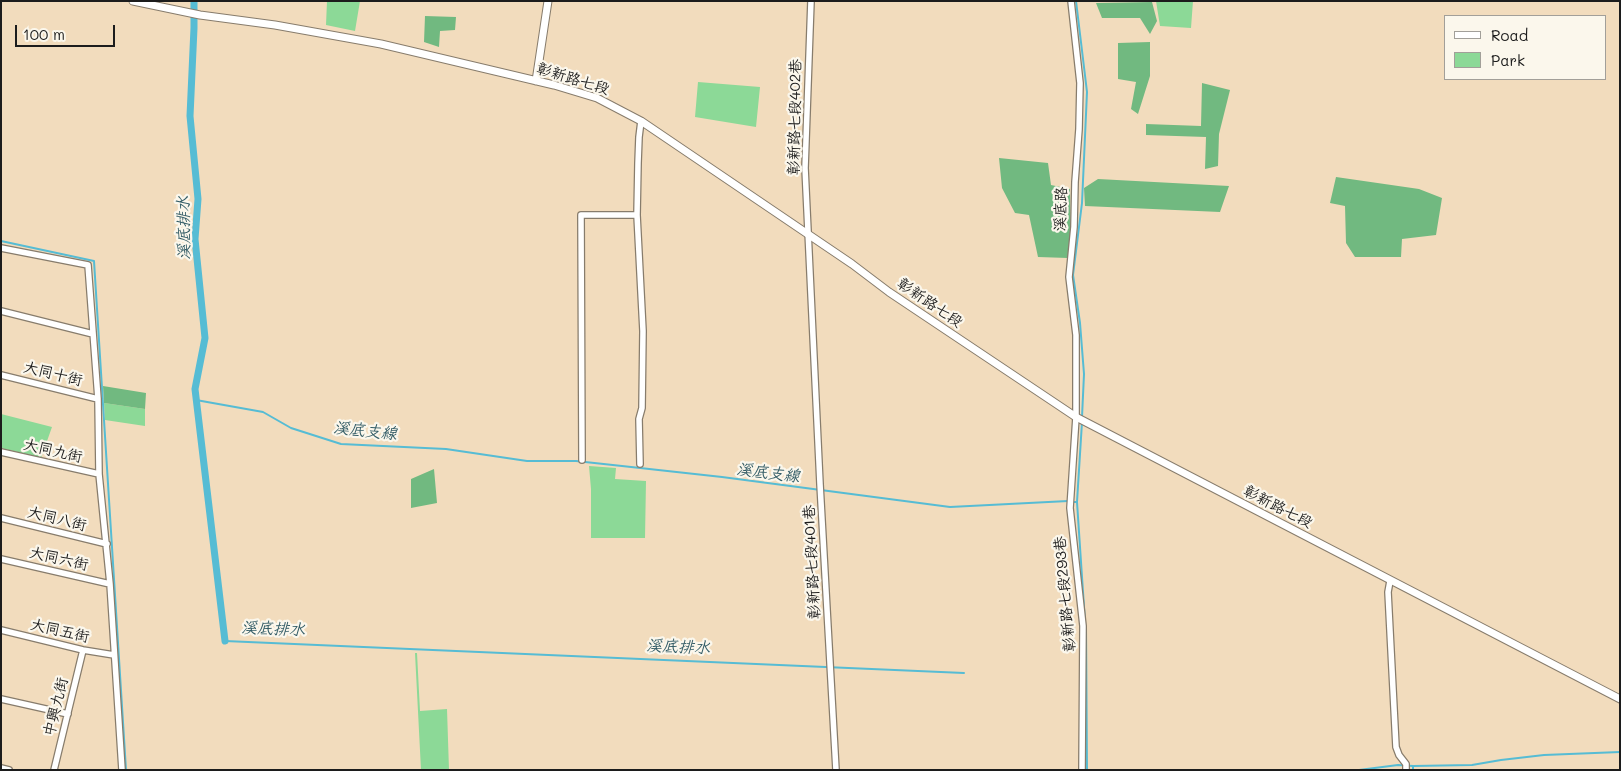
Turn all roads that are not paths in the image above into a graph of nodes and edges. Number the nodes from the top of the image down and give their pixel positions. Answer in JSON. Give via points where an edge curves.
{"nodes":[{"id":1,"x":133,"y":1,"type":"edge"},
{"id":2,"x":548,"y":1,"type":"edge"},
{"id":3,"x":811,"y":1,"type":"edge"},
{"id":4,"x":1071,"y":1,"type":"edge"},
{"id":5,"x":536,"y":81,"type":"junction"},
{"id":6,"x":642,"y":121,"type":"junction"},
{"id":7,"x":637,"y":215,"type":"junction"},
{"id":8,"x":808,"y":234,"type":"junction"},
{"id":9,"x":1,"y":248,"type":"edge"},
{"id":10,"x":1,"y":311,"type":"edge"},
{"id":11,"x":93,"y":334,"type":"junction"},
{"id":12,"x":1,"y":374,"type":"edge"},
{"id":13,"x":98,"y":399,"type":"junction"},
{"id":14,"x":1076,"y":417,"type":"junction"},
{"id":15,"x":1,"y":452,"type":"edge"},
{"id":16,"x":582,"y":460,"type":"dead end"},
{"id":17,"x":640,"y":464,"type":"dead end"},
{"id":18,"x":99,"y":474,"type":"junction"},
{"id":19,"x":1,"y":518,"type":"edge"},
{"id":20,"x":107,"y":544,"type":"junction"},
{"id":21,"x":1,"y":559,"type":"edge"},
{"id":22,"x":1390,"y":580,"type":"junction"},
{"id":23,"x":110,"y":584,"type":"junction"},
{"id":24,"x":1,"y":630,"type":"edge"},
{"id":25,"x":83,"y":650,"type":"junction"},
{"id":26,"x":114,"y":655,"type":"junction"},
{"id":27,"x":1,"y":699,"type":"edge"},
{"id":28,"x":1620,"y":699,"type":"edge"},
{"id":29,"x":68,"y":714,"type":"junction"},
{"id":30,"x":1,"y":768,"type":"edge"},
{"id":31,"x":9,"y":770,"type":"edge"},
{"id":32,"x":54,"y":770,"type":"edge"},
{"id":33,"x":122,"y":770,"type":"edge"},
{"id":34,"x":836,"y":770,"type":"edge"},
{"id":35,"x":1082,"y":770,"type":"edge"},
{"id":36,"x":1406,"y":770,"type":"edge"}],
"edges":[{"from":1,"to":5,"type":"street","name":"彰新路七段","via":[[381,44]]},
{"from":2,"to":5,"type":"street"},
{"from":3,"to":8,"type":"street","name":"彰新路七段402巷","via":[[805,168]]},
{"from":4,"to":14,"type":"street","name":"溪底路","via":[[1080,84],[1069,277],[1076,335]]},
{"from":5,"to":6,"type":"street","name":"彰新路七段","via":[[597,98]]},
{"from":6,"to":7,"type":"street"},
{"from":6,"to":8,"type":"street","name":"彰新路七段"},
{"from":7,"to":16,"type":"street","via":[[581,215]]},
{"from":7,"to":17,"type":"street","via":[[643,331]]},
{"from":8,"to":14,"type":"street","name":"彰新路七段"},
{"from":8,"to":34,"type":"street","name":"彰新路七段401巷"},
{"from":9,"to":11,"type":"street","via":[[88,265]]},
{"from":10,"to":11,"type":"street"},
{"from":11,"to":13,"type":"street"},
{"from":12,"to":13,"type":"street","name":"大同十街"},
{"from":13,"to":18,"type":"street"},
{"from":14,"to":22,"type":"street","name":"彰新路七段"},
{"from":14,"to":35,"type":"street","name":"彰新路七段293巷","via":[[1070,508],[1083,626]]},
{"from":15,"to":18,"type":"street","name":"大同九街"},
{"from":18,"to":20,"type":"street"},
{"from":19,"to":20,"type":"street","name":"大同八街"},
{"from":20,"to":23,"type":"street"},
{"from":21,"to":23,"type":"street","name":"大同六街"},
{"from":22,"to":28,"type":"street","name":"彰新路七段"},
{"from":22,"to":36,"type":"street","via":[[1396,747]]},
{"from":23,"to":26,"type":"street"},
{"from":24,"to":25,"type":"street","name":"大同五街"},
{"from":25,"to":26,"type":"street","name":"大同五街"},
{"from":25,"to":29,"type":"street","name":"中興九街"},
{"from":26,"to":33,"type":"street"},
{"from":27,"to":29,"type":"street"},
{"from":29,"to":32,"type":"street","name":"中興九街"},
{"from":30,"to":31,"type":"street"}]}
